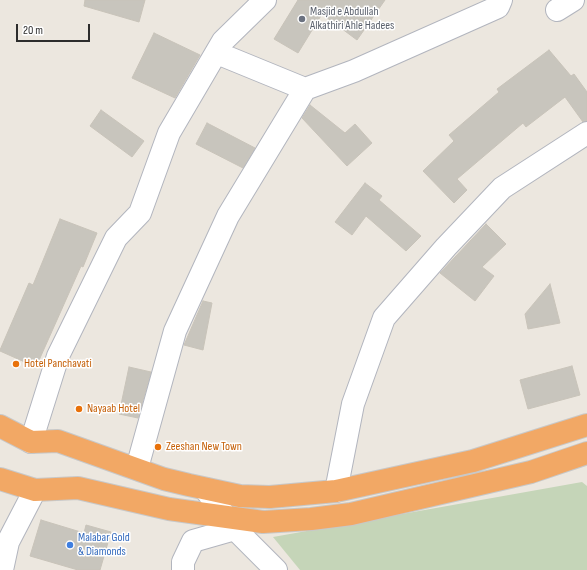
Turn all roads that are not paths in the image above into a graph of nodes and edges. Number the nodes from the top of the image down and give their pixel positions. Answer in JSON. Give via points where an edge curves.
{"nodes":[{"id":1,"x":501,"y":0,"type":"edge"},
{"id":2,"x":259,"y":1,"type":"edge"},
{"id":3,"x":217,"y":53,"type":"junction"},
{"id":4,"x":305,"y":89,"type":"junction"},
{"id":5,"x":587,"y":133,"type":"edge"},
{"id":6,"x":587,"y":425,"type":"edge"},
{"id":7,"x":0,"y":426,"type":"edge"},
{"id":8,"x":31,"y":442,"type":"junction"},
{"id":9,"x":587,"y":453,"type":"edge"},
{"id":10,"x":137,"y":468,"type":"junction"},
{"id":11,"x":0,"y":479,"type":"edge"},
{"id":12,"x":205,"y":489,"type":"junction"},
{"id":13,"x":34,"y":490,"type":"junction"},
{"id":14,"x":336,"y":491,"type":"junction"},
{"id":15,"x":232,"y":524,"type":"junction"},
{"id":16,"x":2,"y":570,"type":"edge"},
{"id":17,"x":183,"y":570,"type":"edge"},
{"id":18,"x":276,"y":570,"type":"edge"}],
"edges":[{"from":1,"to":4,"type":"street","via":[[498,7],[354,72]]},
{"from":2,"to":3,"type":"street","via":[[224,41]]},
{"from":3,"to":4,"type":"street"},
{"from":3,"to":8,"type":"street","via":[[169,133],[140,213],[116,238],[58,356]]},
{"from":4,"to":10,"type":"street","via":[[228,216],[175,331]]},
{"from":5,"to":14,"type":"street","via":[[502,188],[384,318],[353,404]]},
{"from":6,"to":14,"type":"highway","via":[[473,461]]},
{"from":7,"to":8,"type":"highway"},
{"from":8,"to":10,"type":"highway","via":[[58,440]]},
{"from":9,"to":15,"type":"highway","via":[[531,472],[351,514],[311,520]]},
{"from":10,"to":12,"type":"highway","via":[[164,479]]},
{"from":11,"to":13,"type":"highway"},
{"from":12,"to":14,"type":"highway","via":[[240,496],[270,498]]},
{"from":12,"to":15,"type":"street"},
{"from":13,"to":15,"type":"highway","via":[[78,488]]},
{"from":13,"to":16,"type":"street","via":[[8,542]]},
{"from":15,"to":17,"type":"street","via":[[192,541],[183,562]]},
{"from":15,"to":18,"type":"street"}]}
